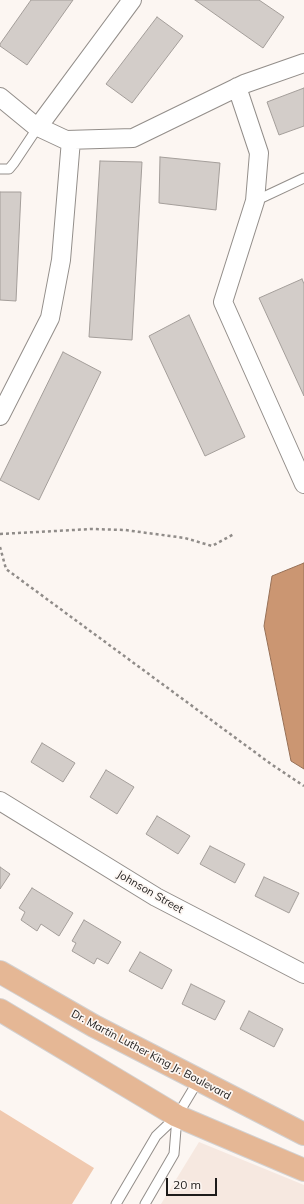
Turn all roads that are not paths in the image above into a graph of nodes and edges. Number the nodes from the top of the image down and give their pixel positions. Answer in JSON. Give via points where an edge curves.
{"nodes":[{"id":1,"x":132,"y":0,"type":"edge"},
{"id":2,"x":304,"y":63,"type":"edge"},
{"id":3,"x":237,"y":87,"type":"junction"},
{"id":4,"x":0,"y":97,"type":"edge"},
{"id":5,"x":38,"y":127,"type":"junction"},
{"id":6,"x":71,"y":140,"type":"junction"},
{"id":7,"x":0,"y":169,"type":"edge"},
{"id":8,"x":304,"y":178,"type":"edge"},
{"id":9,"x":255,"y":201,"type":"junction"},
{"id":10,"x":0,"y":416,"type":"edge"},
{"id":11,"x":304,"y":484,"type":"edge"},
{"id":12,"x":0,"y":801,"type":"edge"},
{"id":13,"x":0,"y":972,"type":"edge"},
{"id":14,"x":304,"y":974,"type":"edge"},
{"id":15,"x":0,"y":1010,"type":"edge"},
{"id":16,"x":198,"y":1081,"type":"junction"},
{"id":17,"x":177,"y":1116,"type":"junction"},
{"id":18,"x":304,"y":1134,"type":"edge"},
{"id":19,"x":304,"y":1170,"type":"edge"},
{"id":20,"x":116,"y":1204,"type":"edge"},
{"id":21,"x":145,"y":1204,"type":"edge"}],
"edges":[{"from":1,"to":5,"type":"street"},
{"from":2,"to":3,"type":"street"},
{"from":3,"to":6,"type":"street","via":[[133,138]]},
{"from":3,"to":9,"type":"street","via":[[259,153]]},
{"from":4,"to":5,"type":"street"},
{"from":5,"to":6,"type":"street"},
{"from":5,"to":7,"type":"lane","via":[[9,169]]},
{"from":6,"to":10,"type":"street","via":[[61,260],[50,318]]},
{"from":8,"to":9,"type":"lane"},
{"from":9,"to":11,"type":"street","via":[[224,302]]},
{"from":12,"to":14,"type":"street","name":"Johnson Street","via":[[156,897]]},
{"from":13,"to":16,"type":"main road","name":"Dr. Martin Luther King Jr. Boulevard"},
{"from":15,"to":17,"type":"main road"},
{"from":16,"to":17,"type":"lane"},
{"from":16,"to":18,"type":"main road","name":"Dr. Martin Luther King Jr. Boulevard"},
{"from":17,"to":19,"type":"main road"},
{"from":17,"to":20,"type":"lane","via":[[156,1136]]},
{"from":17,"to":21,"type":"lane","via":[[174,1154]]}]}
